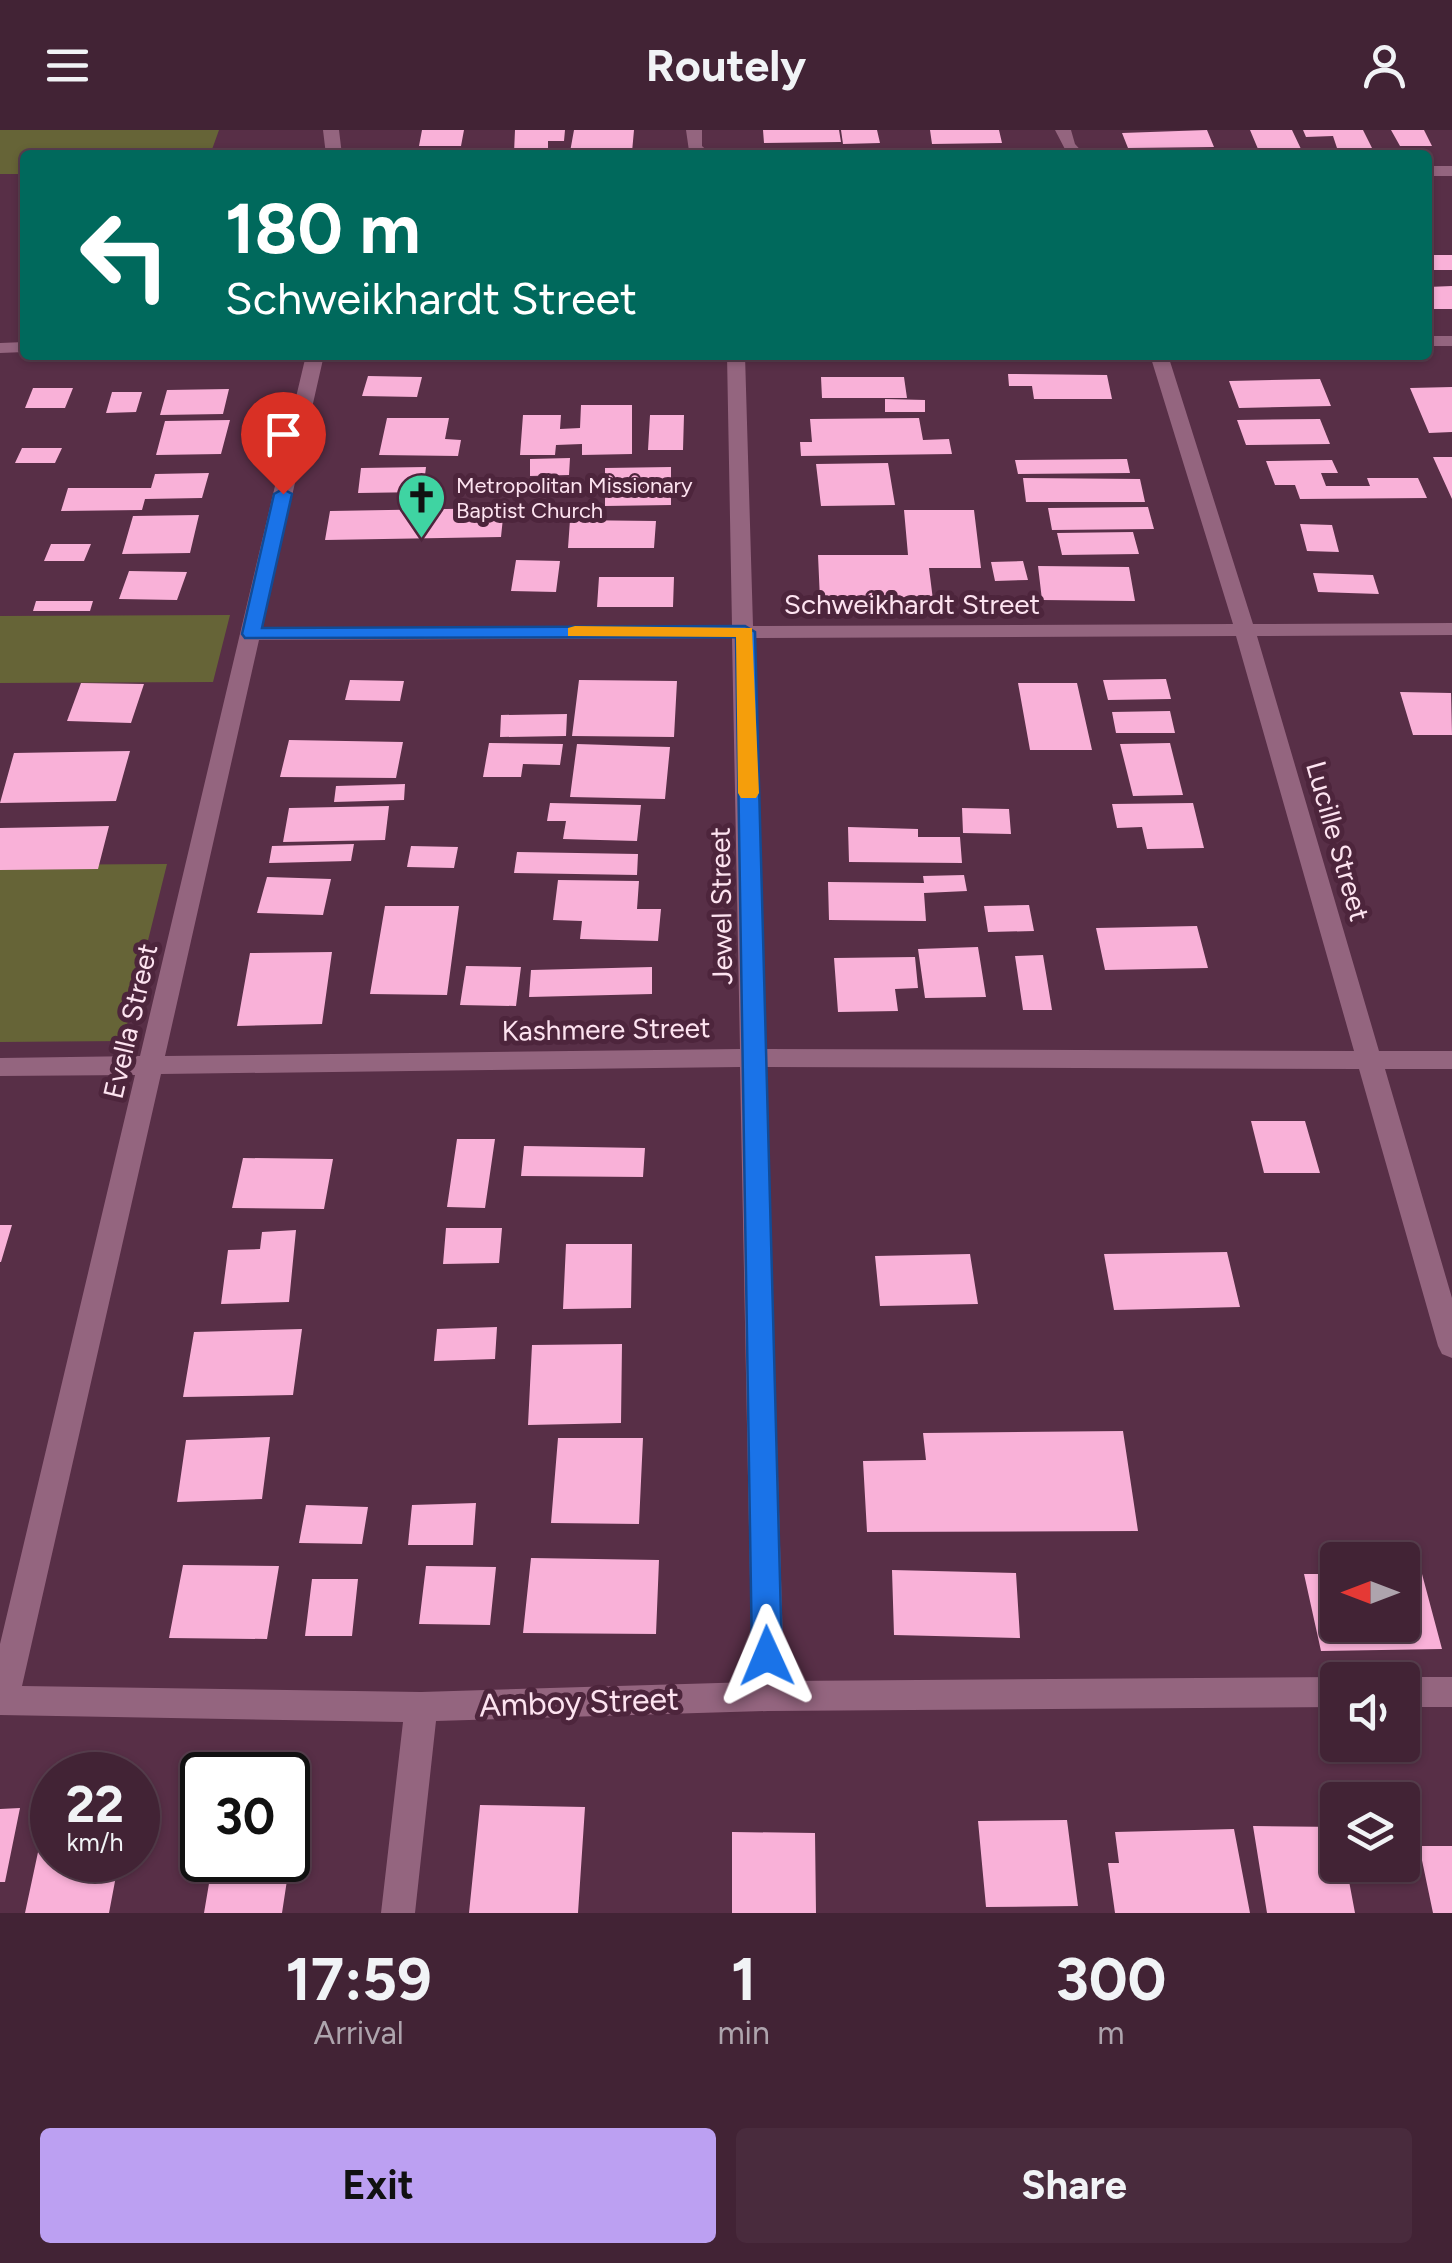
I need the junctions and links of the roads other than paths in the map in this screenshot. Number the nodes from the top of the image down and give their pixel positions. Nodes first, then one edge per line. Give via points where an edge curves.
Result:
1 (313, 360) edge
2 (736, 360) edge
3 (1161, 360) edge
4 (1244, 630) junction
5 (1452, 630) edge
6 (745, 632) junction
7 (252, 634) junction
8 (754, 1058) junction
9 (1372, 1060) junction
10 (1452, 1060) edge
11 (150, 1066) junction
12 (0, 1067) edge
13 (1452, 1346) edge
14 (1320, 1692) edge
15 (1420, 1692) edge
16 (1452, 1692) edge
17 (768, 1696) junction
18 (2, 1700) edge
19 (420, 1706) junction
20 (398, 1913) edge

1 - 7 street, Evella Street
2 - 6 street, Jewel Street
3 - 4 street, Lucille Street
4 - 5 street, Schweikhardt Street
4 - 6 street, Schweikhardt Street
4 - 9 street, Lucille Street
6 - 7 street, Schweikhardt Street
6 - 8 street, Jewel Street
7 - 11 street, Evella Street
8 - 9 street, Kashmere Street
8 - 11 street, Kashmere Street
8 - 17 street, Jewel Street
9 - 10 street, Kashmere Street
9 - 13 street, Lucille Street
11 - 12 street, Kashmere Street
11 - 18 street, Evella Street
14 - 17 street, Amboy Street
15 - 16 street
17 - 19 street, Amboy Street
18 - 19 street, Amboy Street
19 - 20 street

